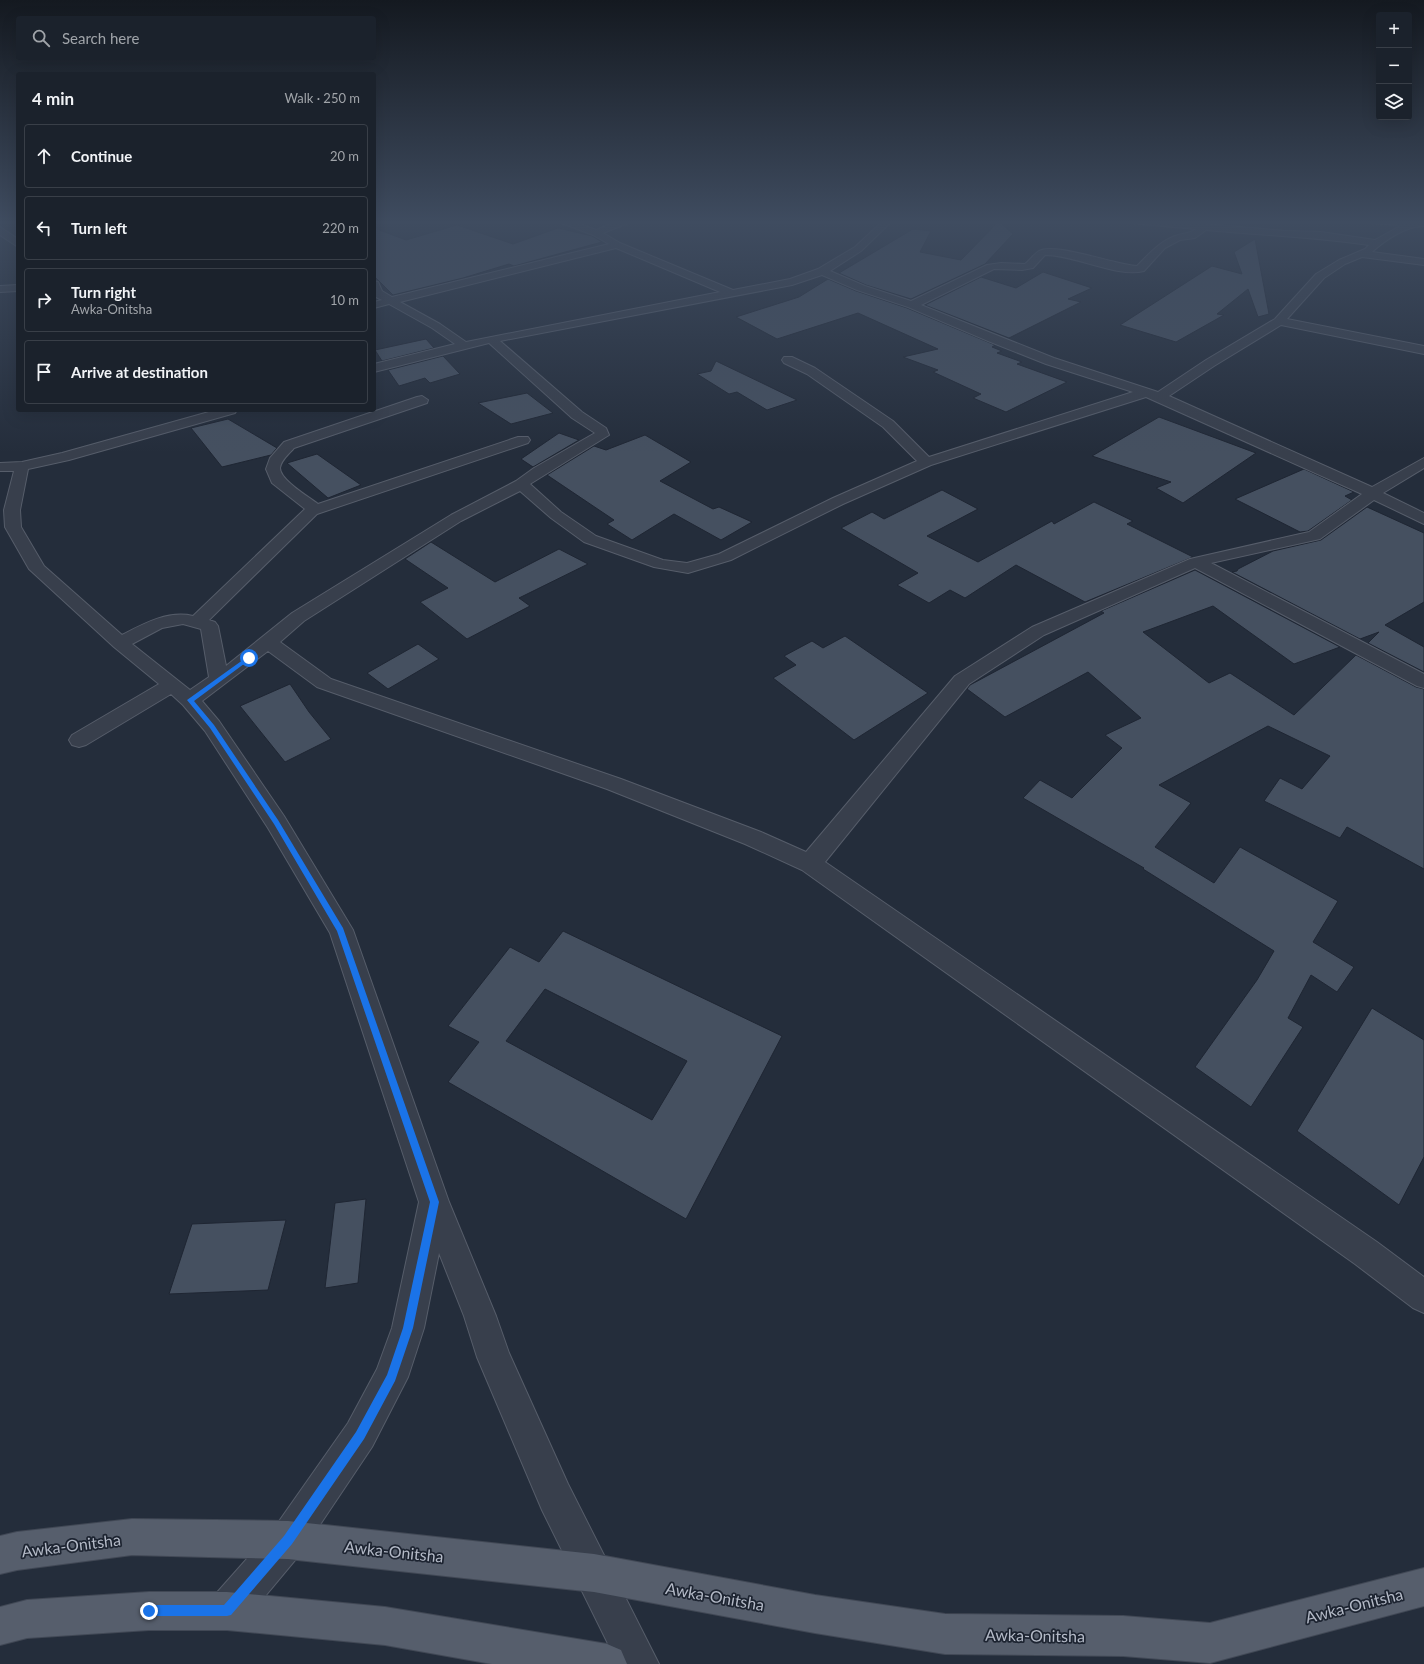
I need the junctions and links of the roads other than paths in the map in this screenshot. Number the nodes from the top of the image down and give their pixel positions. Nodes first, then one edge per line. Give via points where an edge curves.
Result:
1 (385, 298) edge
2 (405, 298) edge
3 (707, 298) edge
4 (890, 298) edge
5 (927, 298) edge
6 (1300, 298) edge
7 (391, 301) junction
8 (376, 305) edge
9 (912, 305) junction
10 (1279, 320) junction
11 (491, 339) junction
12 (463, 345) junction
13 (1424, 350) edge
14 (788, 360) dead end
15 (376, 367) edge
16 (1144, 393) junction
17 (1160, 397) junction
18 (422, 400) dead end
19 (223, 412) edge
20 (523, 440) dead end
21 (926, 462) junction
22 (1424, 462) edge
23 (22, 466) junction
24 (0, 467) edge
25 (521, 484) junction
26 (1373, 493) junction
27 (312, 511) junction
28 (1424, 519) edge
29 (1196, 562) junction
30 (196, 623) junction
31 (268, 642) junction
32 (120, 643) junction
33 (220, 679) junction
34 (1424, 682) edge
35 (172, 685) junction
36 (190, 700) junction
37 (79, 740) dead end
38 (810, 864) junction
39 (434, 1202) junction
40 (1424, 1297) edge
41 (288, 1540) junction
42 (0, 1555) edge
43 (594, 1574) junction
44 (1424, 1588) edge
45 (227, 1611) junction
46 (0, 1626) edge
47 (607, 1664) edge
48 (639, 1664) edge

1 - 7 street
2 - 7 street
3 - 11 street
4 - 9 street
5 - 9 street
6 - 10 street
7 - 8 street
7 - 12 street via 436,326
9 - 16 street via 999,342
10 - 13 street
10 - 17 street
11 - 12 street
11 - 25 street via 577,415 601,431 602,435
12 - 15 street
14 - 21 street via 811,372 888,424
16 - 17 street
16 - 21 street
17 - 26 street
18 - 27 street via 289,445 277,458 273,469 278,480 313,508
19 - 23 street via 64,457
20 - 27 street
21 - 25 street via 838,501 725,557 688,568 660,564 590,539 556,515
22 - 26 street
23 - 24 street
23 - 32 street via 12,510 12,527 37,569
25 - 31 street via 456,518 363,576 298,617
26 - 28 street
26 - 29 street via 1314,536
27 - 30 street
29 - 34 street
29 - 38 street via 1038,631 962,680
30 - 32 street via 183,619 157,624
30 - 33 street via 209,626
31 - 33 street
31 - 38 street via 324,683 614,784 753,838
32 - 35 street
33 - 36 street
35 - 36 street
35 - 37 street
36 - 39 street via 212,726 276,822 341,930
38 - 40 street via 1359,1248
39 - 41 street via 408,1328 391,1377 360,1435
39 - 43 street via 497,1364 555,1497
41 - 42 main road, Awka-Onitsha via 132,1537
41 - 43 main road, Awka-Onitsha
41 - 45 street
43 - 44 main road, Awka-Onitsha via 815,1614 945,1634 1124,1636 1210,1643
43 - 48 street
45 - 46 main road via 149,1611 27,1619
45 - 47 main road via 385,1626

